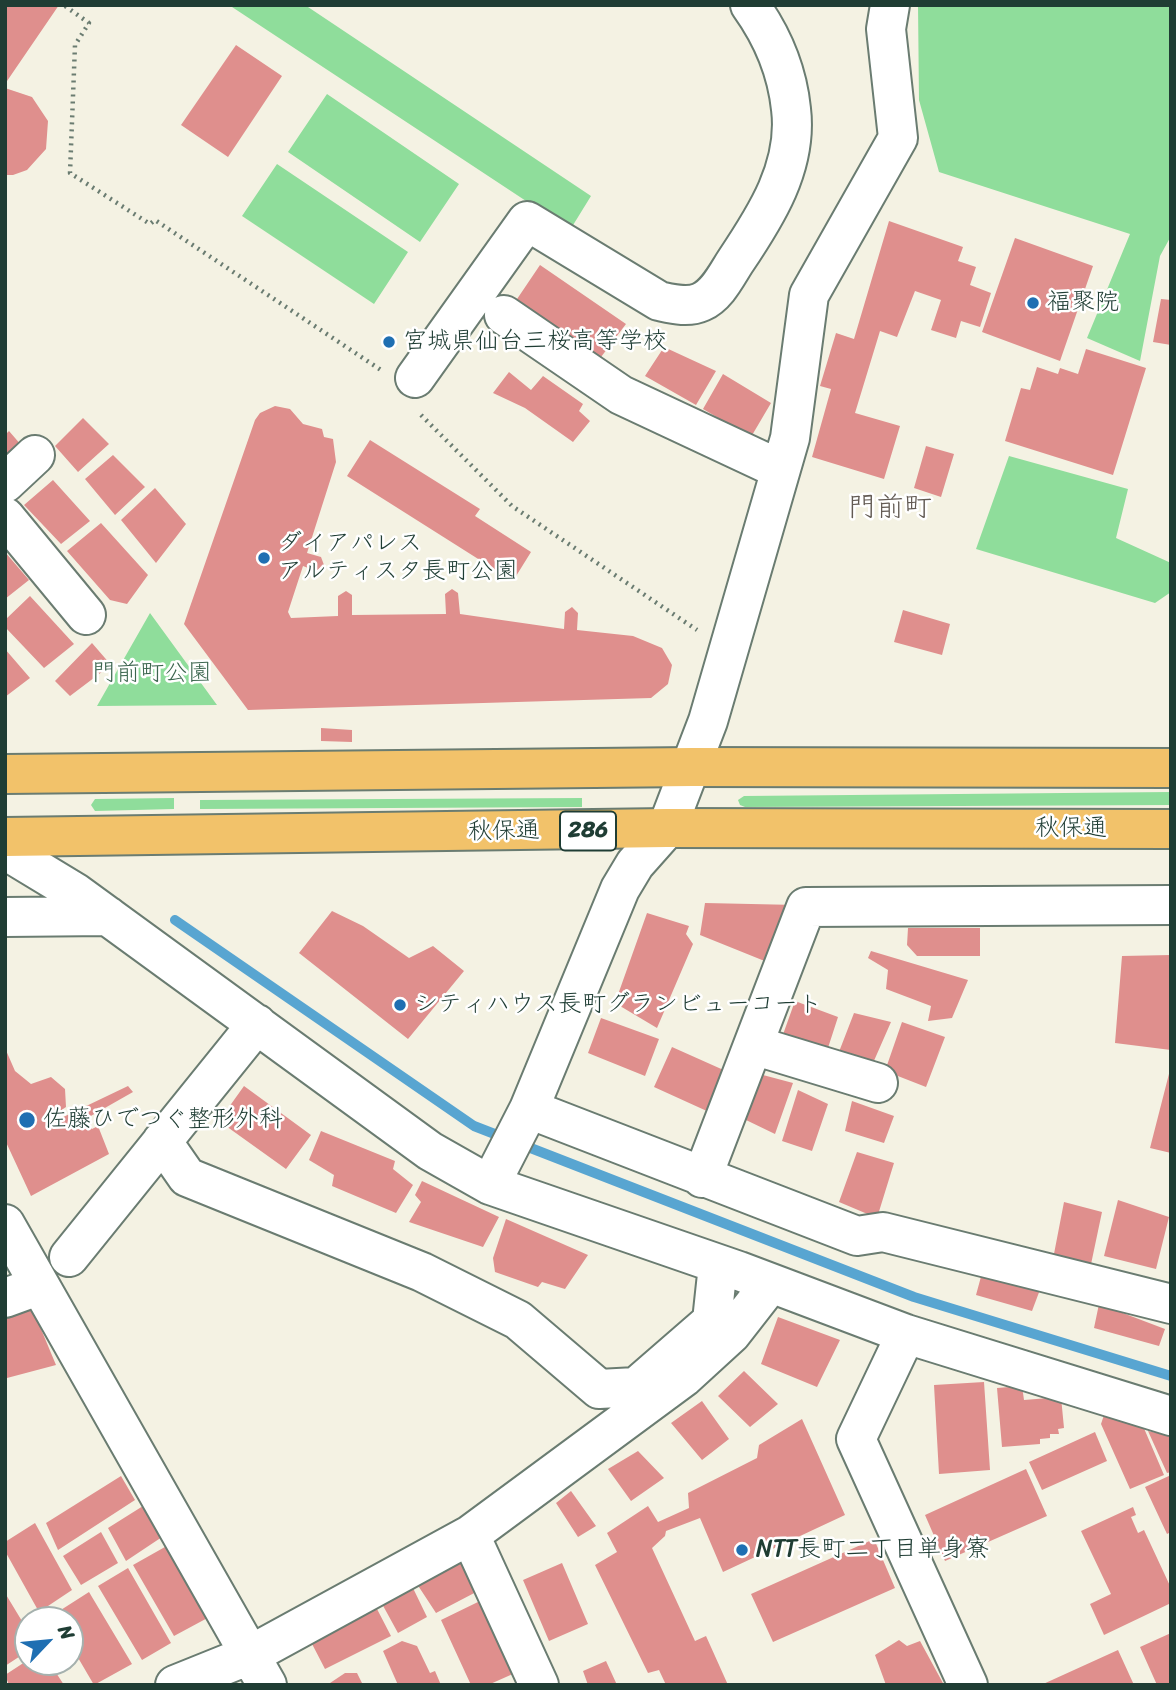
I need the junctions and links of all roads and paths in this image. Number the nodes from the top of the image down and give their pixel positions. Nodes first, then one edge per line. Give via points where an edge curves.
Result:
1 (750, 5) edge
2 (890, 5) edge
3 (65, 6) edge
4 (504, 315) dead end
5 (406, 387) junction
6 (35, 455) dead end
7 (779, 469) junction
8 (5, 482) edge
9 (5, 517) edge
10 (86, 615) dead end
11 (699, 632) dead end
12 (692, 767) junction
13 (1171, 768) edge
14 (5, 774) edge
15 (667, 828) junction
16 (1171, 829) edge
17 (5, 837) edge
18 (5, 850) edge
19 (1171, 905) edge
20 (108, 916) junction
21 (5, 917) edge
22 (257, 1024) junction
23 (753, 1045) junction
24 (878, 1083) dead end
25 (526, 1115) junction
26 (162, 1141) junction
27 (496, 1175) junction
28 (702, 1178) junction
29 (5, 1224) edge
30 (69, 1257) dead end
31 (718, 1265) junction
32 (770, 1284) junction
33 (22, 1292) edge
34 (1171, 1304) edge
35 (906, 1334) junction
36 (1171, 1416) edge
37 (470, 1535) junction
38 (260, 1669) edge
39 (175, 1685) edge
40 (539, 1685) edge
41 (968, 1685) edge

1 - 5 street via 785,68 792,145 781,183 758,228 712,296 683,306 659,301 527,221
2 - 7 street via 887,29 898,138 809,295 790,438
3 - 5 path via 89,23 75,45 69,173 150,224 155,220
4 - 7 street via 621,395
5 - 11 path via 512,506
6 - 8 street
7 - 12 street
9 - 10 street
12 - 13 highway
12 - 14 highway
12 - 15 street
15 - 16 highway, 秋保通 / 286
15 - 17 highway, 秋保通 / 286
15 - 25 street via 620,889
18 - 20 street
19 - 23 street via 806,907
20 - 21 street
20 - 22 street
22 - 26 street
22 - 27 street via 430,1151
23 - 24 street
23 - 28 street
25 - 27 street
25 - 28 street
26 - 30 street
26 - 31 street via 187,1177 422,1272 518,1320 599,1389 636,1387 712,1321
27 - 31 street
28 - 34 street via 857,1236 883,1232
29 - 33 street
31 - 32 street
32 - 35 street
32 - 37 street via 731,1334 684,1377
33 - 38 street
35 - 36 street
35 - 41 street via 856,1439
37 - 38 street
37 - 40 street
38 - 39 street

